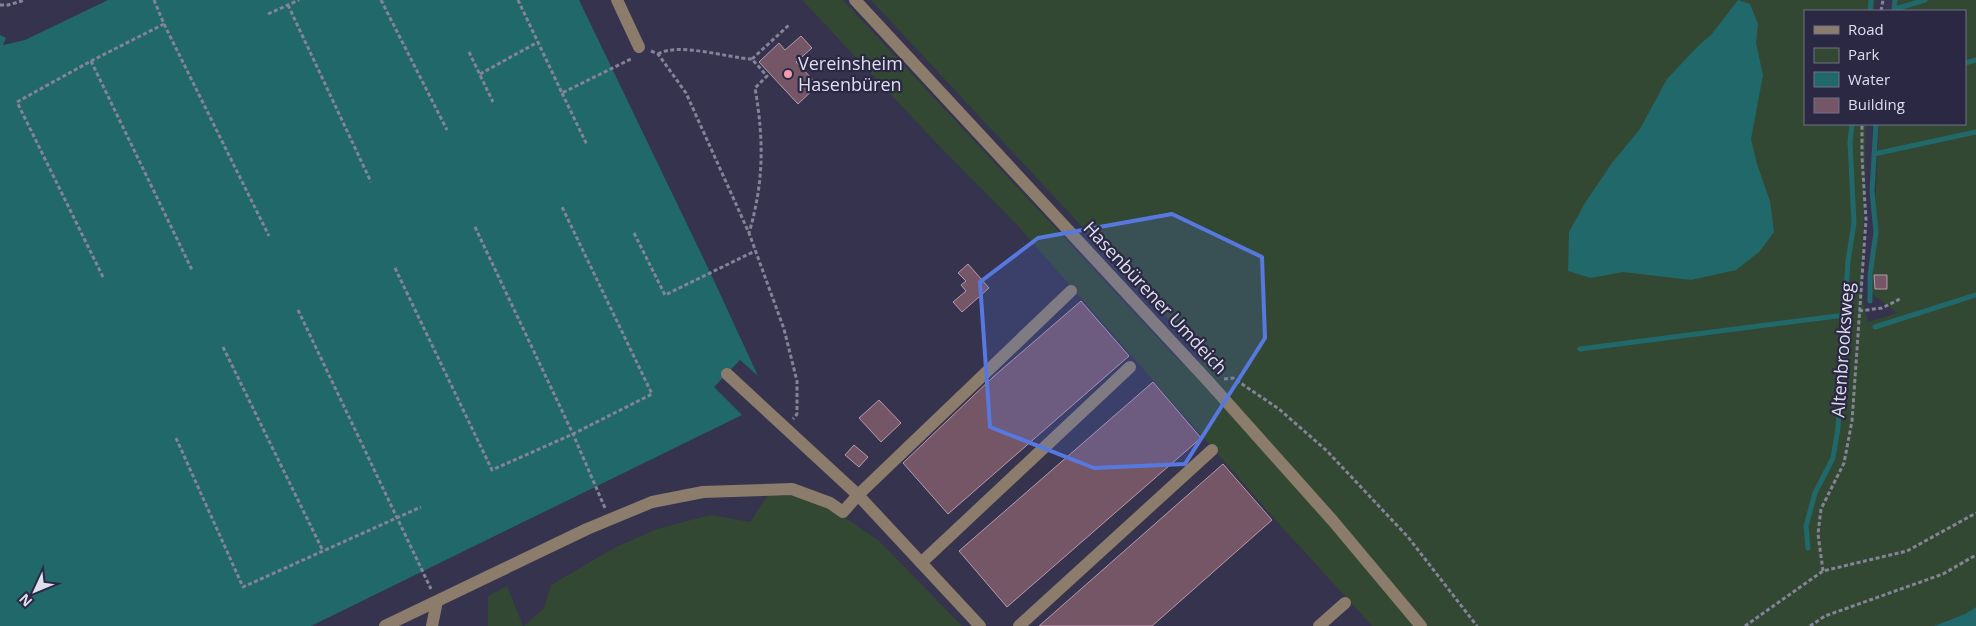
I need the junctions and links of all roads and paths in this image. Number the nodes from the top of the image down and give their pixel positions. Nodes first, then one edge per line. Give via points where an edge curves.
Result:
1 (25, 0) edge
2 (154, 0) edge
3 (299, 0) edge
4 (382, 0) edge
5 (518, 0) edge
6 (617, 0) edge
7 (855, 0) edge
8 (0, 4) edge
9 (288, 5) junction
10 (268, 14) dead end
11 (164, 24) junction
12 (789, 25) dead end
13 (538, 42) junction
14 (644, 49) junction
15 (469, 52) dead end
16 (658, 54) junction
17 (752, 59) junction
18 (91, 61) junction
19 (480, 74) junction
20 (562, 93) junction
21 (493, 102) dead end
22 (1862, 125) edge
23 (447, 130) dead end
24 (587, 145) dead end
25 (370, 182) dead end
26 (562, 207) dead end
27 (475, 227) dead end
28 (634, 233) dead end
29 (749, 233) junction
30 (269, 236) dead end
31 (755, 251) junction
32 (396, 268) dead end
33 (192, 270) dead end
34 (103, 277) dead end
35 (1071, 291) dead end
36 (1902, 298) dead end
37 (298, 310) dead end
38 (1859, 311) junction
39 (223, 347) dead end
40 (1130, 367) dead end
41 (726, 374) dead end
42 (1208, 381) junction
43 (784, 428) junction
44 (573, 434) junction
45 (176, 438) dead end
46 (1212, 450) dead end
47 (858, 495) junction
48 (422, 507) dead end
49 (1976, 513) edge
50 (398, 517) junction
51 (611, 519) junction
52 (323, 551) junction
53 (1976, 555) edge
54 (920, 563) junction
55 (1823, 571) junction
56 (437, 601) junction
57 (1345, 603) dead end
58 (385, 626) edge
59 (432, 626) edge
60 (980, 626) edge
61 (1019, 626) edge
62 (1319, 626) edge
63 (1421, 626) edge
64 (1477, 626) edge
65 (1745, 626) edge
66 (1810, 626) edge

1 - 8 path
2 - 11 path
3 - 9 path
4 - 23 path
5 - 13 path
6 - 14 street
7 - 42 street, Hasenbürener Umdeich
9 - 10 path
9 - 25 path
11 - 18 path
11 - 30 path
12 - 17 path
13 - 19 path
13 - 20 path
14 - 16 path
14 - 20 path
15 - 19 path
16 - 17 path via 666,50 691,51
16 - 29 path via 686,92
17 - 29 path via 768,76 755,88 762,123 762,156 757,205
18 - 33 path
18 - 34 path via 16,102
19 - 21 path
20 - 24 path
22 - 38 path, Altenbrooksweg via 1866,220
26 - 44 path via 652,394
27 - 44 path
28 - 31 path via 665,295
29 - 31 path
31 - 43 path via 784,329 797,381 797,414
32 - 44 path via 492,470
35 - 47 street
36 - 38 path via 1882,308
37 - 50 path
38 - 55 path, Altenbrooksweg via 1852,421 1844,463 1821,510 1818,534
39 - 52 path
40 - 54 street
41 - 43 street
42 - 63 street, Hasenbürener Umdeich
42 - 64 path via 1234,378 1279,409 1327,451 1408,537
43 - 47 street
44 - 51 path
45 - 52 path via 243,587
46 - 61 street
47 - 51 street via 843,512 830,503 792,489 703,492 652,502
47 - 54 street
48 - 50 path
49 - 55 path via 1907,551
50 - 52 path
50 - 56 path
51 - 56 street
53 - 66 path via 1943,574 1825,616
54 - 60 street
55 - 65 path
56 - 58 street
56 - 59 street
57 - 62 street

